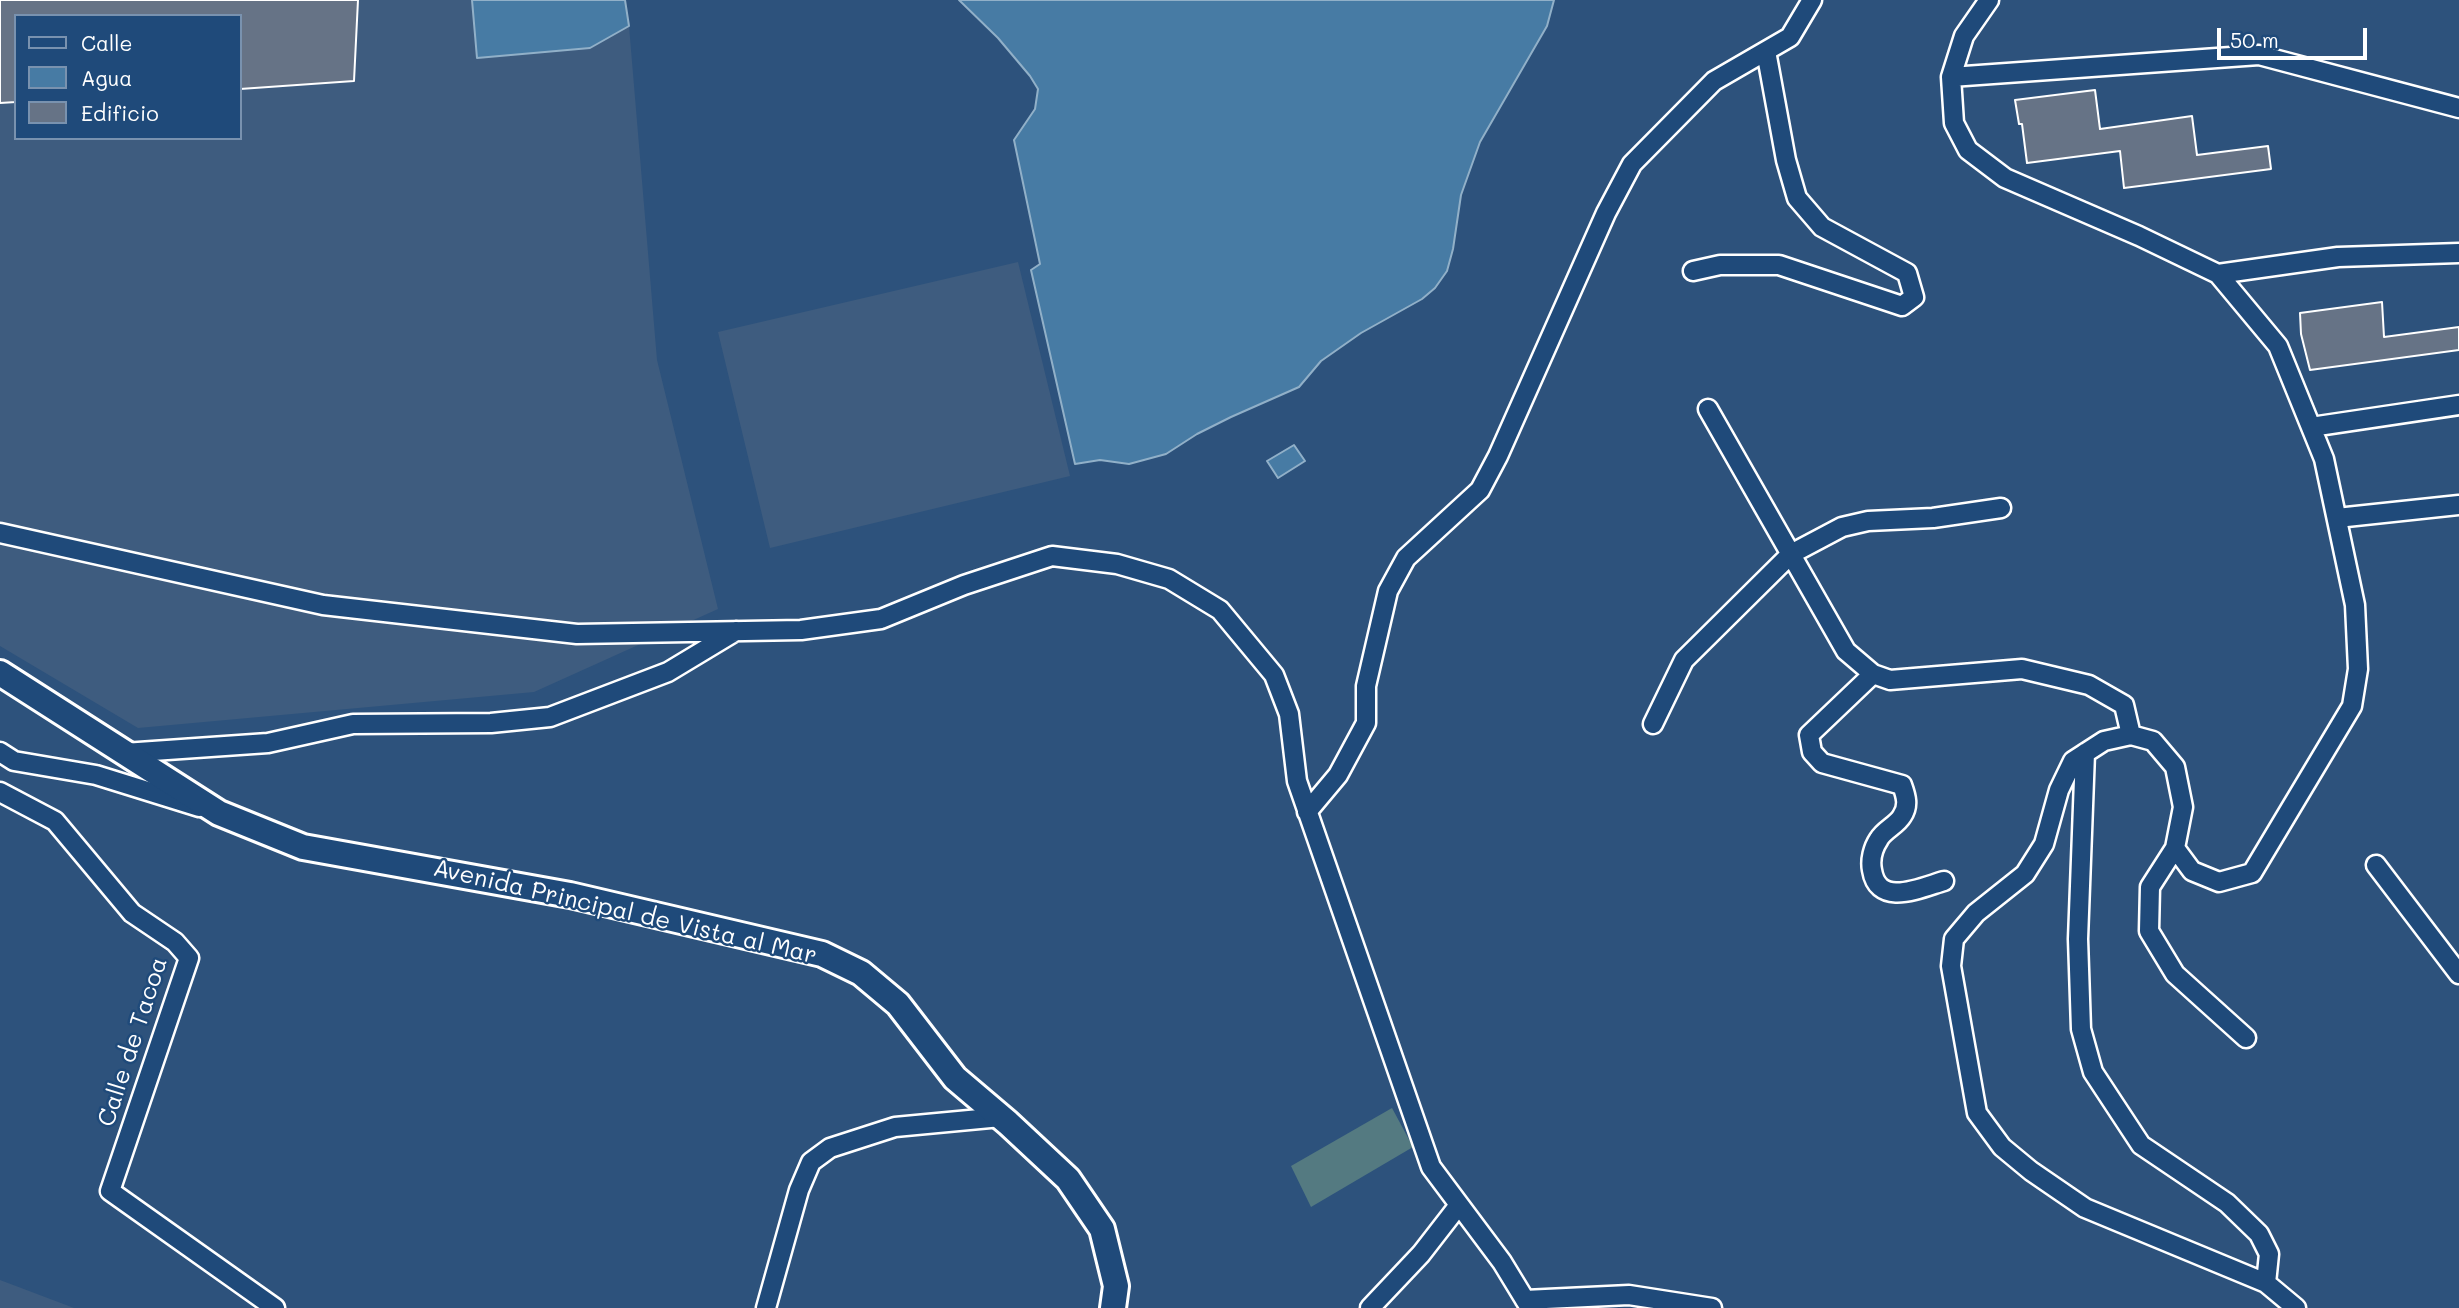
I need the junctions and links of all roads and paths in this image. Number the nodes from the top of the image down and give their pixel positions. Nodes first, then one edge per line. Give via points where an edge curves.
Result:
1 (1812, 0) edge
2 (1989, 0) edge
3 (1766, 51) junction
4 (1951, 77) junction
5 (2459, 108) edge
6 (2459, 253) edge
7 (1693, 271) dead end
8 (2218, 274) junction
9 (2459, 405) edge
10 (1708, 409) dead end
11 (2311, 427) junction
12 (2459, 505) edge
13 (2001, 509) dead end
14 (2337, 518) junction
15 (0, 533) edge
16 (1791, 554) junction
17 (736, 631) junction
18 (0, 673) edge
19 (1873, 674) junction
20 (1653, 724) dead end
21 (2132, 735) junction
22 (0, 752) edge
23 (124, 752) junction
24 (2085, 753) junction
25 (0, 792) edge
26 (1307, 812) junction
27 (219, 813) junction
28 (2175, 848) junction
29 (2376, 865) dead end
30 (1944, 881) dead end
31 (2459, 974) edge
32 (2246, 1038) dead end
33 (1001, 1116) junction
34 (1459, 1205) junction
35 (2266, 1283) junction
36 (1527, 1304) edge
37 (275, 1308) edge
38 (766, 1308) edge
39 (1113, 1308) edge
40 (1370, 1308) edge
41 (1712, 1308) edge
42 (2296, 1308) edge

1 - 3 street via 1790,37
2 - 4 street via 1964,36
3 - 7 street via 1797,198 1822,227 1907,273 1914,298 1902,306 1779,265 1720,265
3 - 26 street via 1714,81 1632,164 1499,457 1480,490 1406,558 1388,591 1366,686 1366,723 1338,775
4 - 5 street via 2259,55
4 - 8 street via 1954,123 1968,150 2006,178
6 - 8 street via 2338,257
8 - 11 street via 2278,346
9 - 11 street
10 - 16 street
11 - 14 street
12 - 14 street
13 - 16 street via 1868,521 1842,527
14 - 28 street via 2355,605 2358,669 2352,706 2252,873 2220,882 2192,871
15 - 17 street via 323,605 577,634
16 - 19 street via 1846,651
16 - 20 street via 1684,660
17 - 23 street via 668,672 550,716 491,723 353,724 268,743
17 - 26 street via 881,619 1052,556 1116,564 1169,579 1220,610 1273,675 1289,713 1297,781
18 - 23 street, Avenida Principal de Vista al Mar
19 - 21 street via 1890,680 2022,669 2062,678 2088,685 2124,705
19 - 30 street via 1809,735 1812,751 1822,763 1902,785 1908,799 1902,817 1879,838 1870,860 1880,889 1902,893
21 - 24 street via 2104,741
21 - 28 street via 2153,741 2175,767 2183,807
22 - 27 street via 14,761 96,775
23 - 27 street, Avenida Principal de Vista al Mar
24 - 35 street via 2078,939 2081,1029 2093,1072 2141,1145 2227,1203 2259,1234 2269,1254
24 - 35 street via 2073,761 2059,790 2044,844 2025,874 1976,913 1954,939 1951,966 1977,1113 2002,1147 2085,1208
25 - 37 street, Calle de Tacoa via 55,821 132,913 175,942 189,958 110,1191
26 - 34 street via 1431,1167
27 - 33 street, Avenida Principal de Vista al Mar via 303,847 570,895 822,954 861,973 898,1004 955,1077
28 - 32 street via 2150,887 2149,931 2175,974
29 - 31 street
33 - 38 street via 895,1127 830,1148 811,1162
33 - 39 street, Avenida Principal de Vista al Mar via 1068,1179 1102,1229 1116,1286
34 - 36 street
34 - 40 street
35 - 42 street
36 - 41 street via 1629,1295

